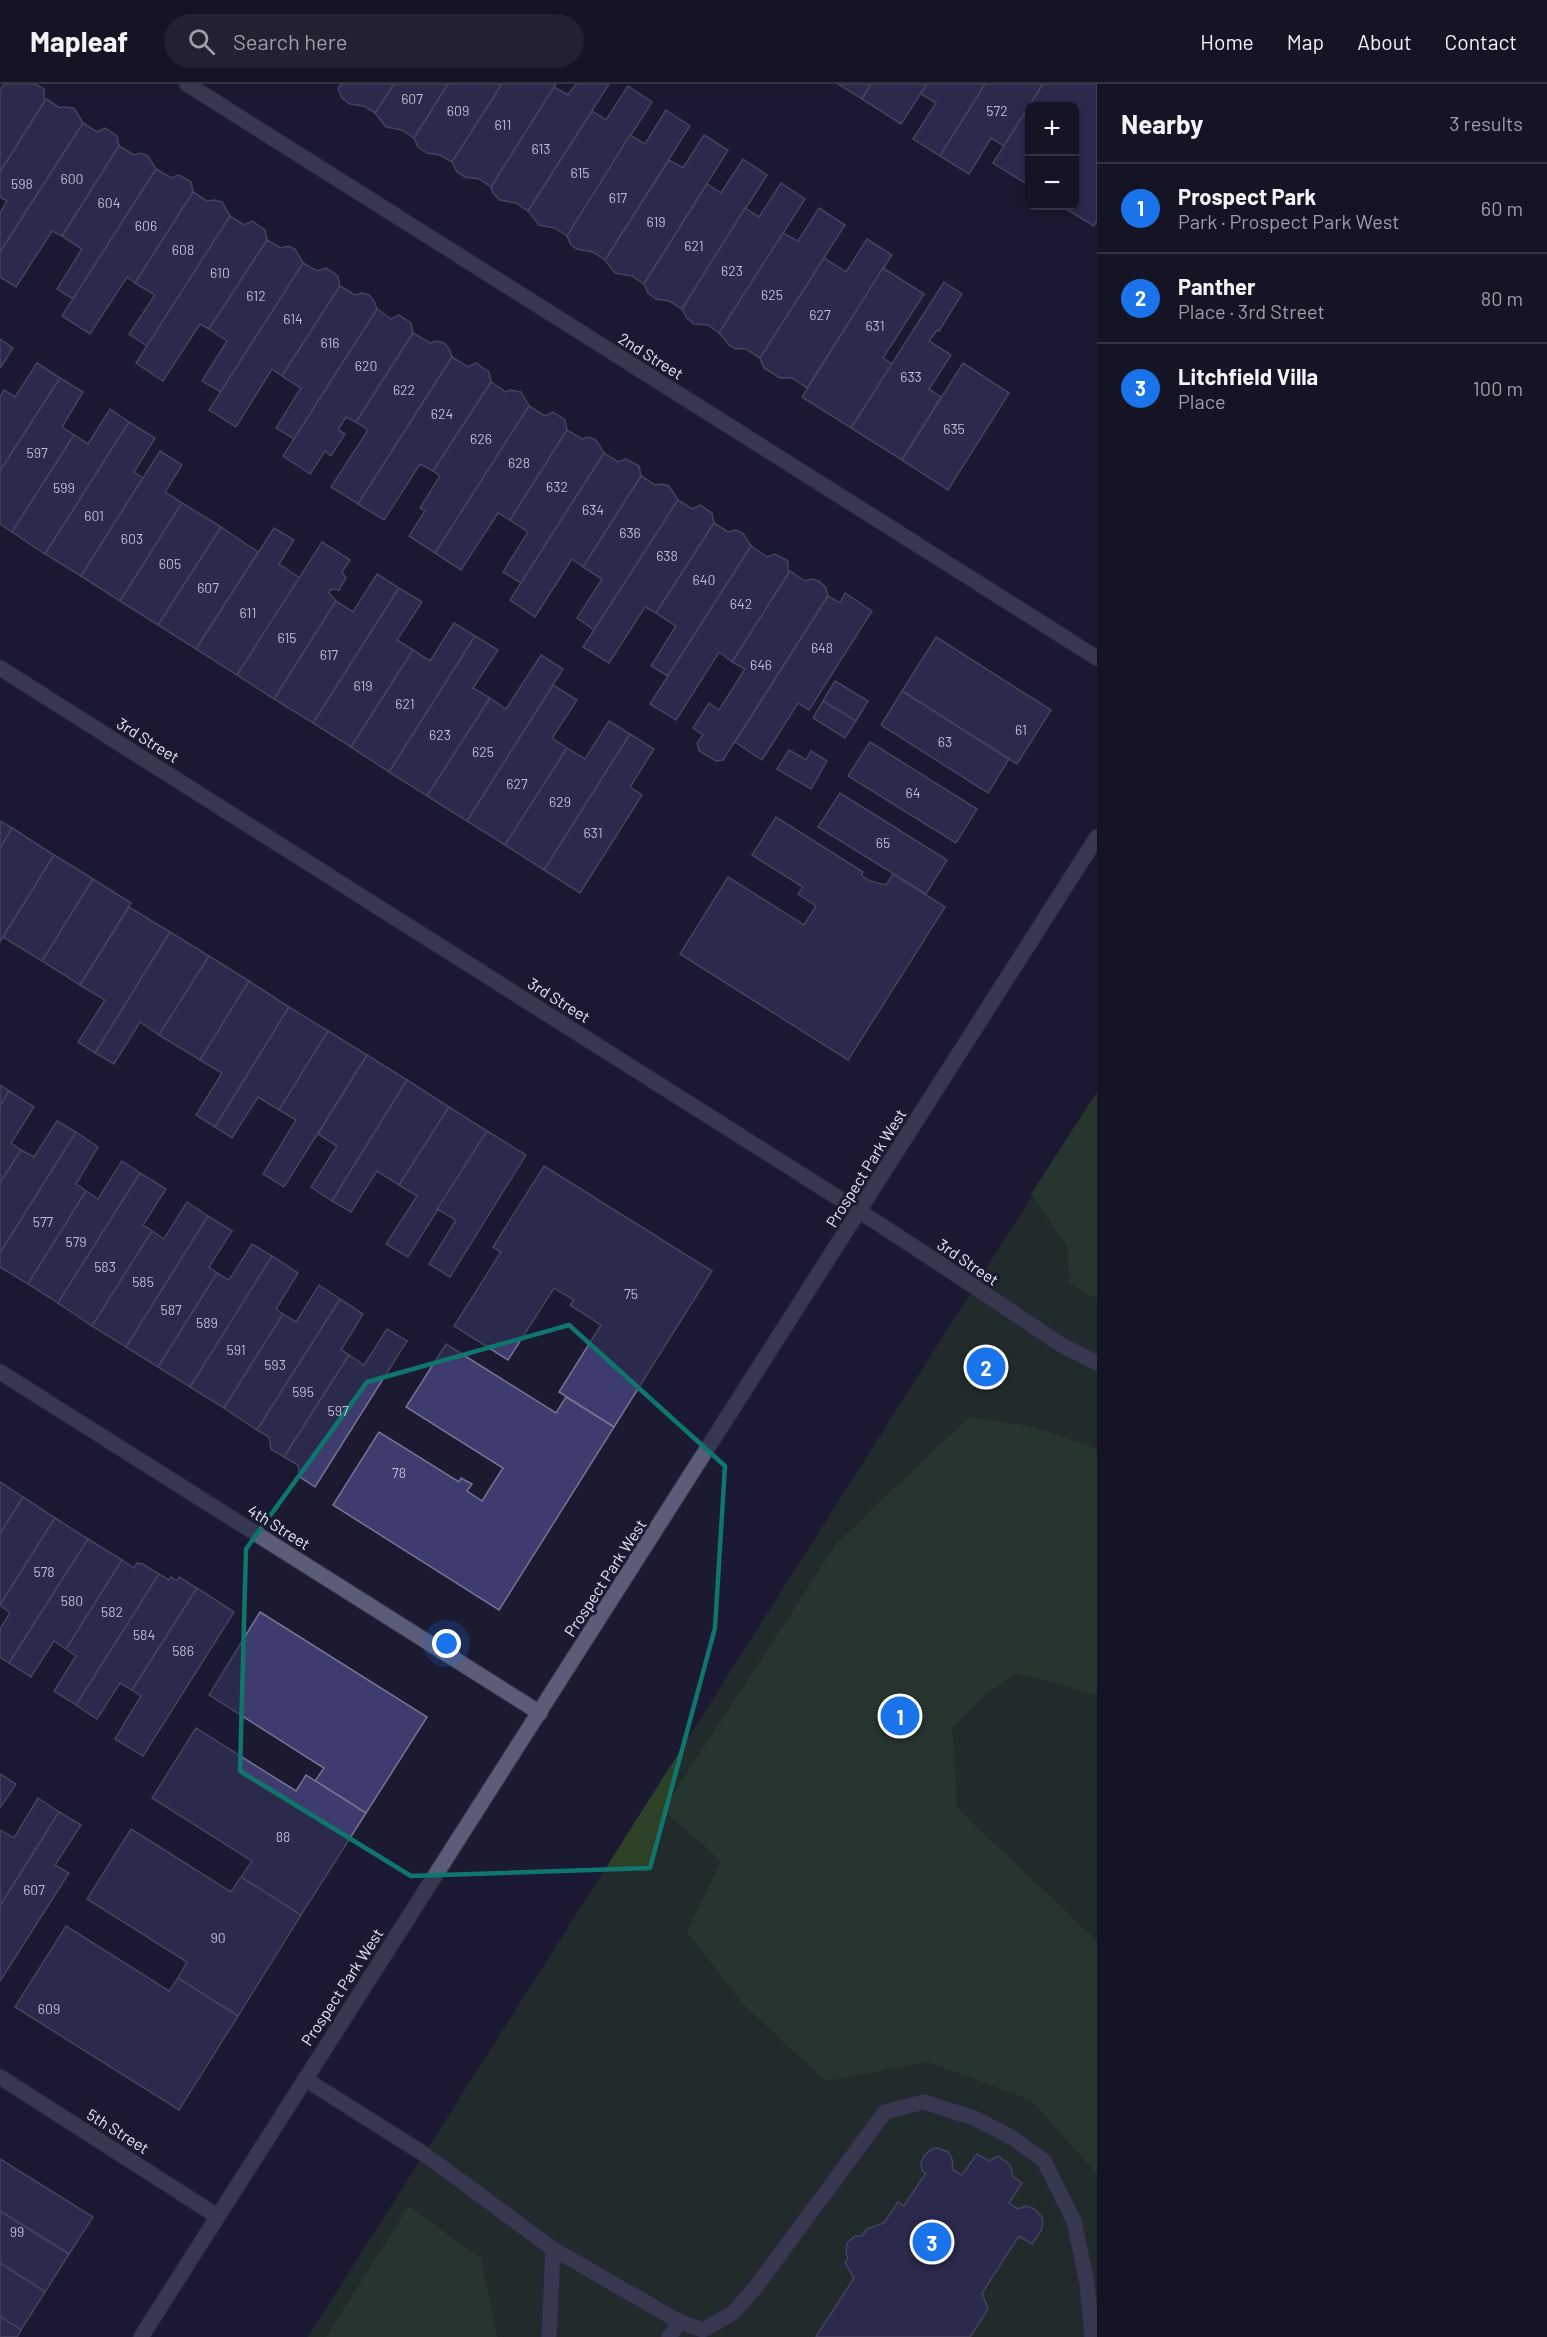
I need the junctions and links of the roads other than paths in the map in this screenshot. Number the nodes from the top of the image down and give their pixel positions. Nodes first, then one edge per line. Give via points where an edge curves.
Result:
1 (187, 84) edge
2 (1097, 658) edge
3 (0, 668) edge
4 (1097, 837) edge
5 (859, 1211) junction
6 (1097, 1364) edge
7 (0, 1372) edge
8 (540, 1713) junction
9 (0, 2077) edge
10 (305, 2079) junction
11 (217, 2216) junction
12 (552, 2248) junction
13 (680, 2322) junction
14 (141, 2337) edge
15 (549, 2337) edge
16 (669, 2337) edge
17 (1092, 2337) edge

1 - 2 street, 2nd Street
3 - 5 street, 3rd Street
4 - 5 street, Prospect Park West
5 - 6 street, 3rd Street
5 - 8 street, Prospect Park West
7 - 8 street, 4th Street
8 - 10 street, Prospect Park West
9 - 11 street, 5th Street
10 - 11 street, Prospect Park West
10 - 12 street via 427,2156
11 - 14 street, Prospect Park West
12 - 13 street
12 - 15 street
13 - 16 street
13 - 17 street via 703,2330 733,2313 885,2112 924,2102 974,2118 1013,2138 1044,2161 1074,2221 1088,2283

